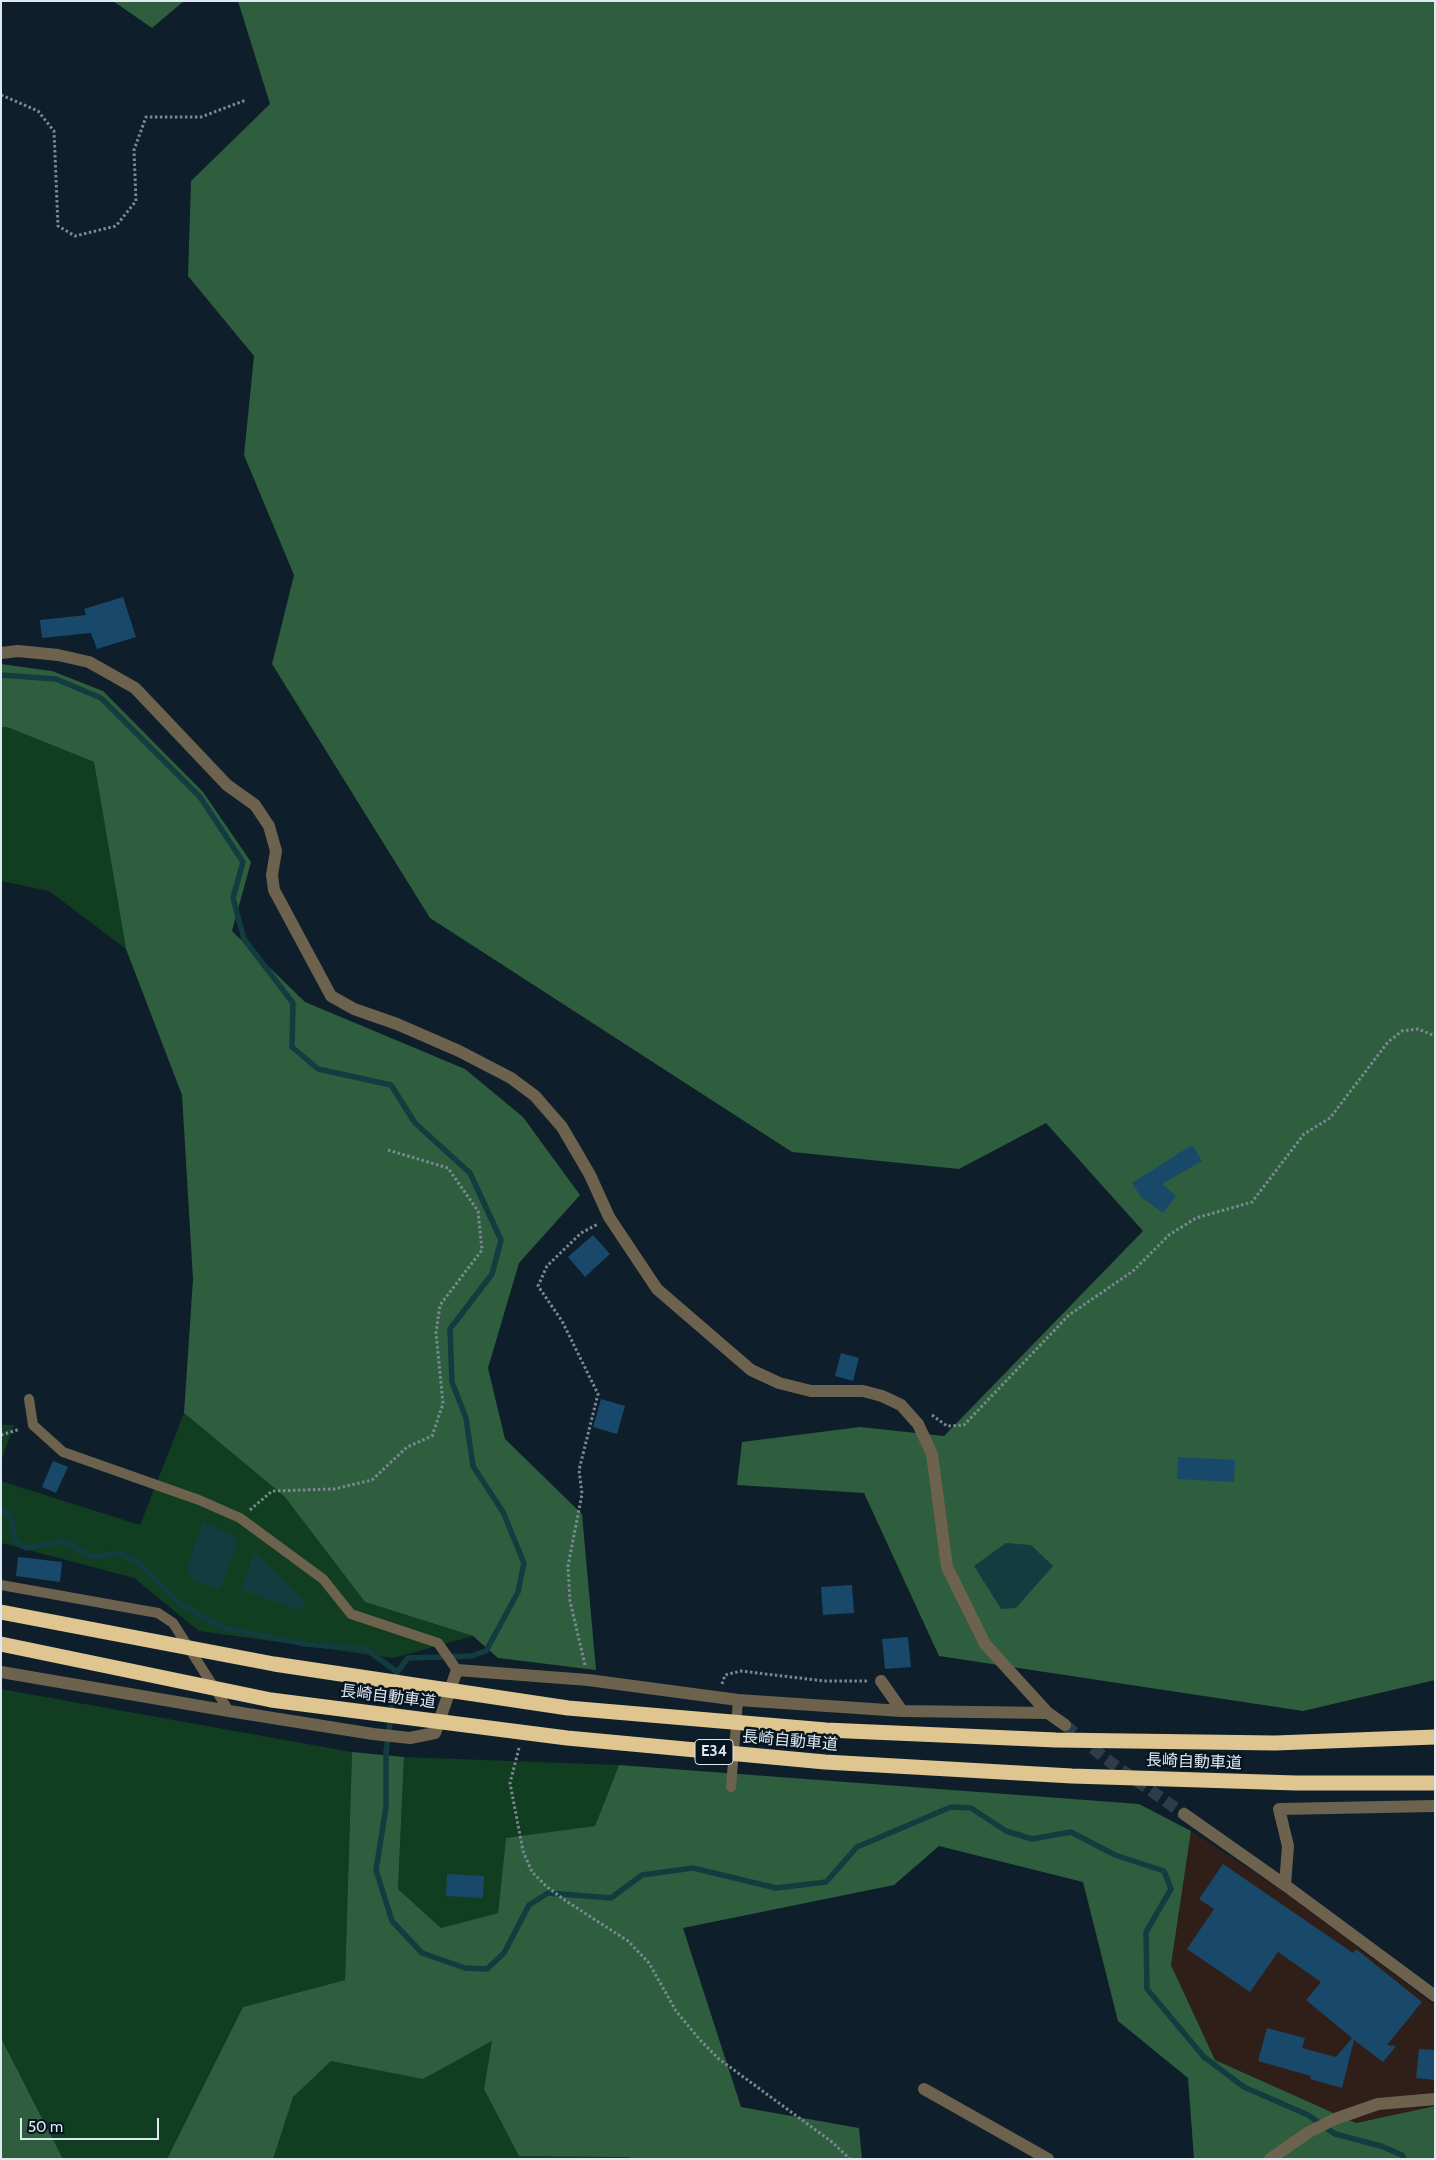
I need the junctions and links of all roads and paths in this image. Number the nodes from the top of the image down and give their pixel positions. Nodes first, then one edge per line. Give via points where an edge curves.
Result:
1 (1, 95) edge
2 (246, 100) dead end
3 (1, 653) edge
4 (1435, 1036) edge
5 (388, 1150) dead end
6 (609, 1217) junction
7 (29, 1399) dead end
8 (931, 1414) dead end
9 (33, 1425) junction
10 (1, 1435) edge
11 (240, 1518) junction
12 (1, 1585) edge
13 (1, 1612) edge
14 (1, 1644) edge
15 (457, 1670) junction
16 (1, 1672) edge
17 (588, 1680) junction
18 (881, 1681) joint
19 (738, 1700) junction
20 (229, 1711) junction
21 (902, 1711) junction
22 (1048, 1713) junction
23 (1065, 1725) tunnel mouth
24 (1435, 1737) edge
25 (519, 1745) dead end
26 (1435, 1783) edge
27 (731, 1787) dead end
28 (1435, 1806) edge
29 (1184, 1814) tunnel mouth
30 (1285, 1885) junction
31 (1435, 1996) edge
32 (924, 2089) dead end
33 (1435, 2099) edge
34 (850, 2159) edge
35 (1048, 2159) edge
36 (1270, 2159) edge

1 - 2 path via 38,111 54,130 58,226 75,236 116,226 136,201 134,150 146,117 201,117
3 - 6 street via 58,654 89,662 135,688 227,785 255,805 269,826 276,851 272,875 274,890 331,996 354,1009 459,1051 511,1078 535,1096 562,1128 590,1175
4 - 8 path via 1418,1029 1402,1031 1388,1042 1330,1118 1304,1134 1252,1202 1196,1218 1169,1235 1133,1271 1069,1315 964,1426 947,1426
5 - 11 path via 448,1168 478,1211 482,1250 440,1305 436,1333 443,1404 432,1436 407,1447 372,1480 334,1489 272,1491
6 - 17 path via 581,1233 547,1266 538,1286 562,1321 598,1394 579,1470 582,1494 568,1566 570,1602
6 - 22 street via 657,1289 751,1370 779,1383 811,1391 863,1391 882,1396 901,1405 918,1424 932,1454 947,1567 985,1644
7 - 9 lane
9 - 10 path
9 - 11 lane via 63,1452 199,1500
11 - 15 lane via 324,1578 350,1614 438,1644
12 - 20 lane via 158,1613 173,1623
13 - 24 highway, 長崎自動車道 / E34, bridge via 274,1664 558,1707 826,1730 1056,1740 1275,1743
14 - 26 highway, 長崎自動車道 / E34, bridge via 272,1700 567,1738 825,1762 1072,1776 1296,1783
15 - 17 street
15 - 20 street via 435,1733 410,1738
16 - 20 street
17 - 19 street
18 - 19 path via 824,1681 741,1672 726,1674 722,1686
18 - 21 street
19 - 21 street
19 - 27 lane
21 - 22 street
22 - 23 street
25 - 34 path via 510,1783 523,1852 532,1872 566,1901 628,1941 649,1964 676,2011 719,2059 832,2142
28 - 30 street via 1279,1809 1288,1846
29 - 30 street
30 - 31 street
32 - 35 street
33 - 36 street via 1378,2104 1335,2119 1309,2132

